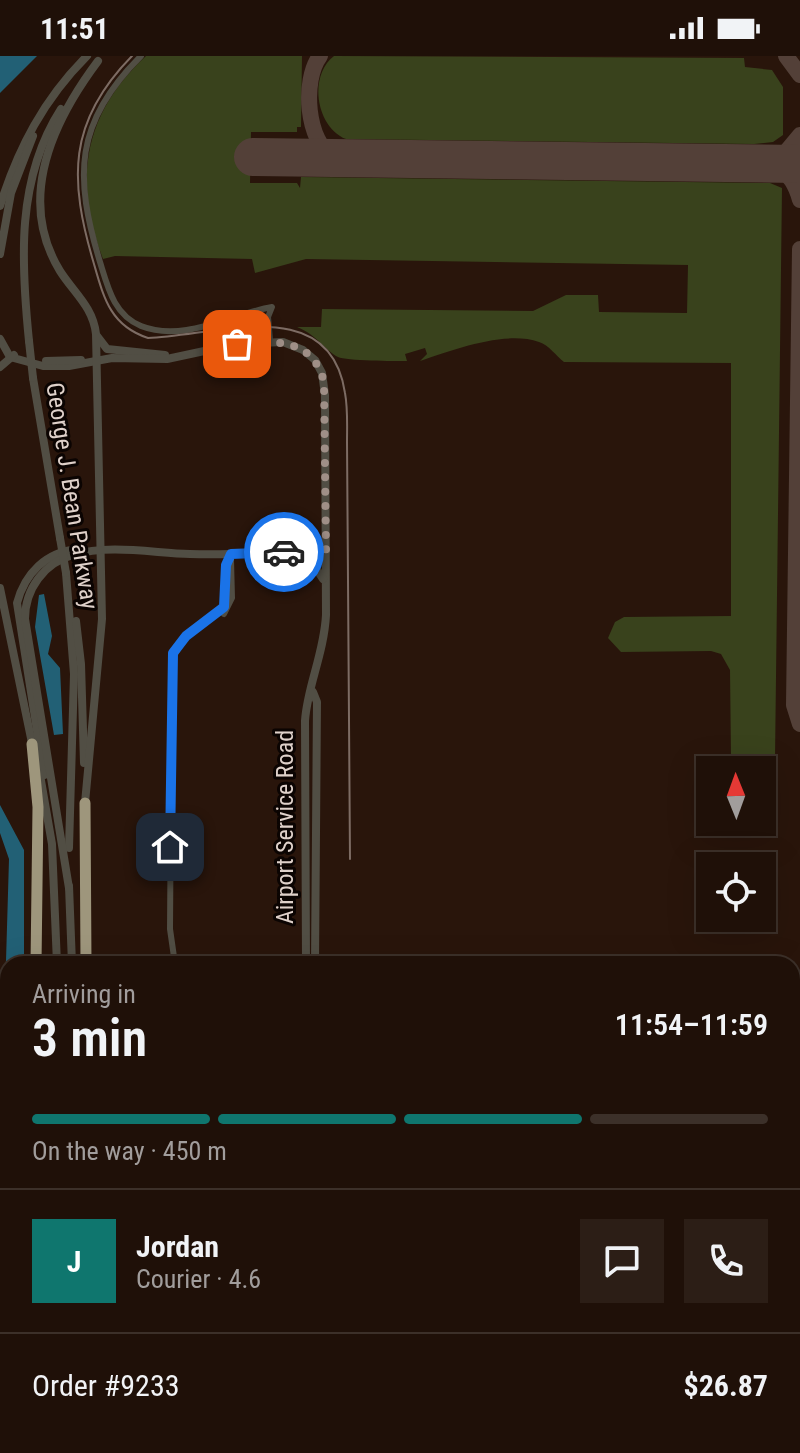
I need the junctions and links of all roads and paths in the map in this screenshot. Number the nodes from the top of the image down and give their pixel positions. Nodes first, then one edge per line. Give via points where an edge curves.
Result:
1 (87, 56) edge
2 (141, 56) edge
3 (101, 58) edge
4 (52, 95) junction
5 (0, 206) edge
6 (0, 254) edge
7 (96, 334) junction
8 (0, 339) edge
9 (270, 340) junction
10 (10, 357) junction
11 (177, 357) junction
12 (97, 360) junction
13 (0, 367) edge
14 (102, 551) junction
15 (326, 551) junction
16 (270, 554) junction
17 (231, 557) junction
18 (66, 573) junction
19 (0, 588) edge
20 (326, 588) junction
21 (313, 692) junction
22 (32, 744) junction
23 (85, 803) junction
24 (49, 819) junction
25 (69, 888) junction
26 (84, 893) junction
27 (36, 956) edge
28 (57, 956) edge
29 (72, 956) edge
30 (86, 956) edge
31 (92, 956) edge
32 (174, 956) edge
33 (306, 956) edge
34 (315, 956) edge

1 - 4 street
2 - 9 street via 102,103 84,155 87,218 112,298 129,319 156,330 219,324 272,307
3 - 7 street via 69,102 50,144 40,207 55,260 92,315
3 - 18 street, George J. Bean Parkway, bridge via 54,119 30,182 23,231 33,378
4 - 5 street via 17,157
4 - 6 street via 11,193
7 - 11 street via 107,349
7 - 12 street
8 - 10 street
9 - 11 street
9 - 15 street, Airport Service Road via 303,350 322,373
10 - 12 street
10 - 13 street
11 - 12 street
12 - 14 street
14 - 17 street
14 - 23 street via 101,638
14 - 24 street via 66,550 50,557 32,570 17,603
14 - 25 street via 72,555 50,566 25,607
15 - 16 street
15 - 20 street, Airport Service Road
16 - 17 street
16 - 20 street via 312,562
17 - 32 street via 233,594 228,610 180,642 172,659
18 - 23 street via 81,664
18 - 25 street, George J. Bean Parkway via 74,674
19 - 22 street
20 - 21 street, Airport Service Road via 324,638
21 - 33 street, Airport Service Road via 306,701 305,721
21 - 34 street, Airport Service Road
22 - 24 street
22 - 27 highway via 38,807
23 - 26 highway
24 - 28 street
25 - 29 street, George J. Bean Parkway
26 - 30 highway
26 - 31 highway

